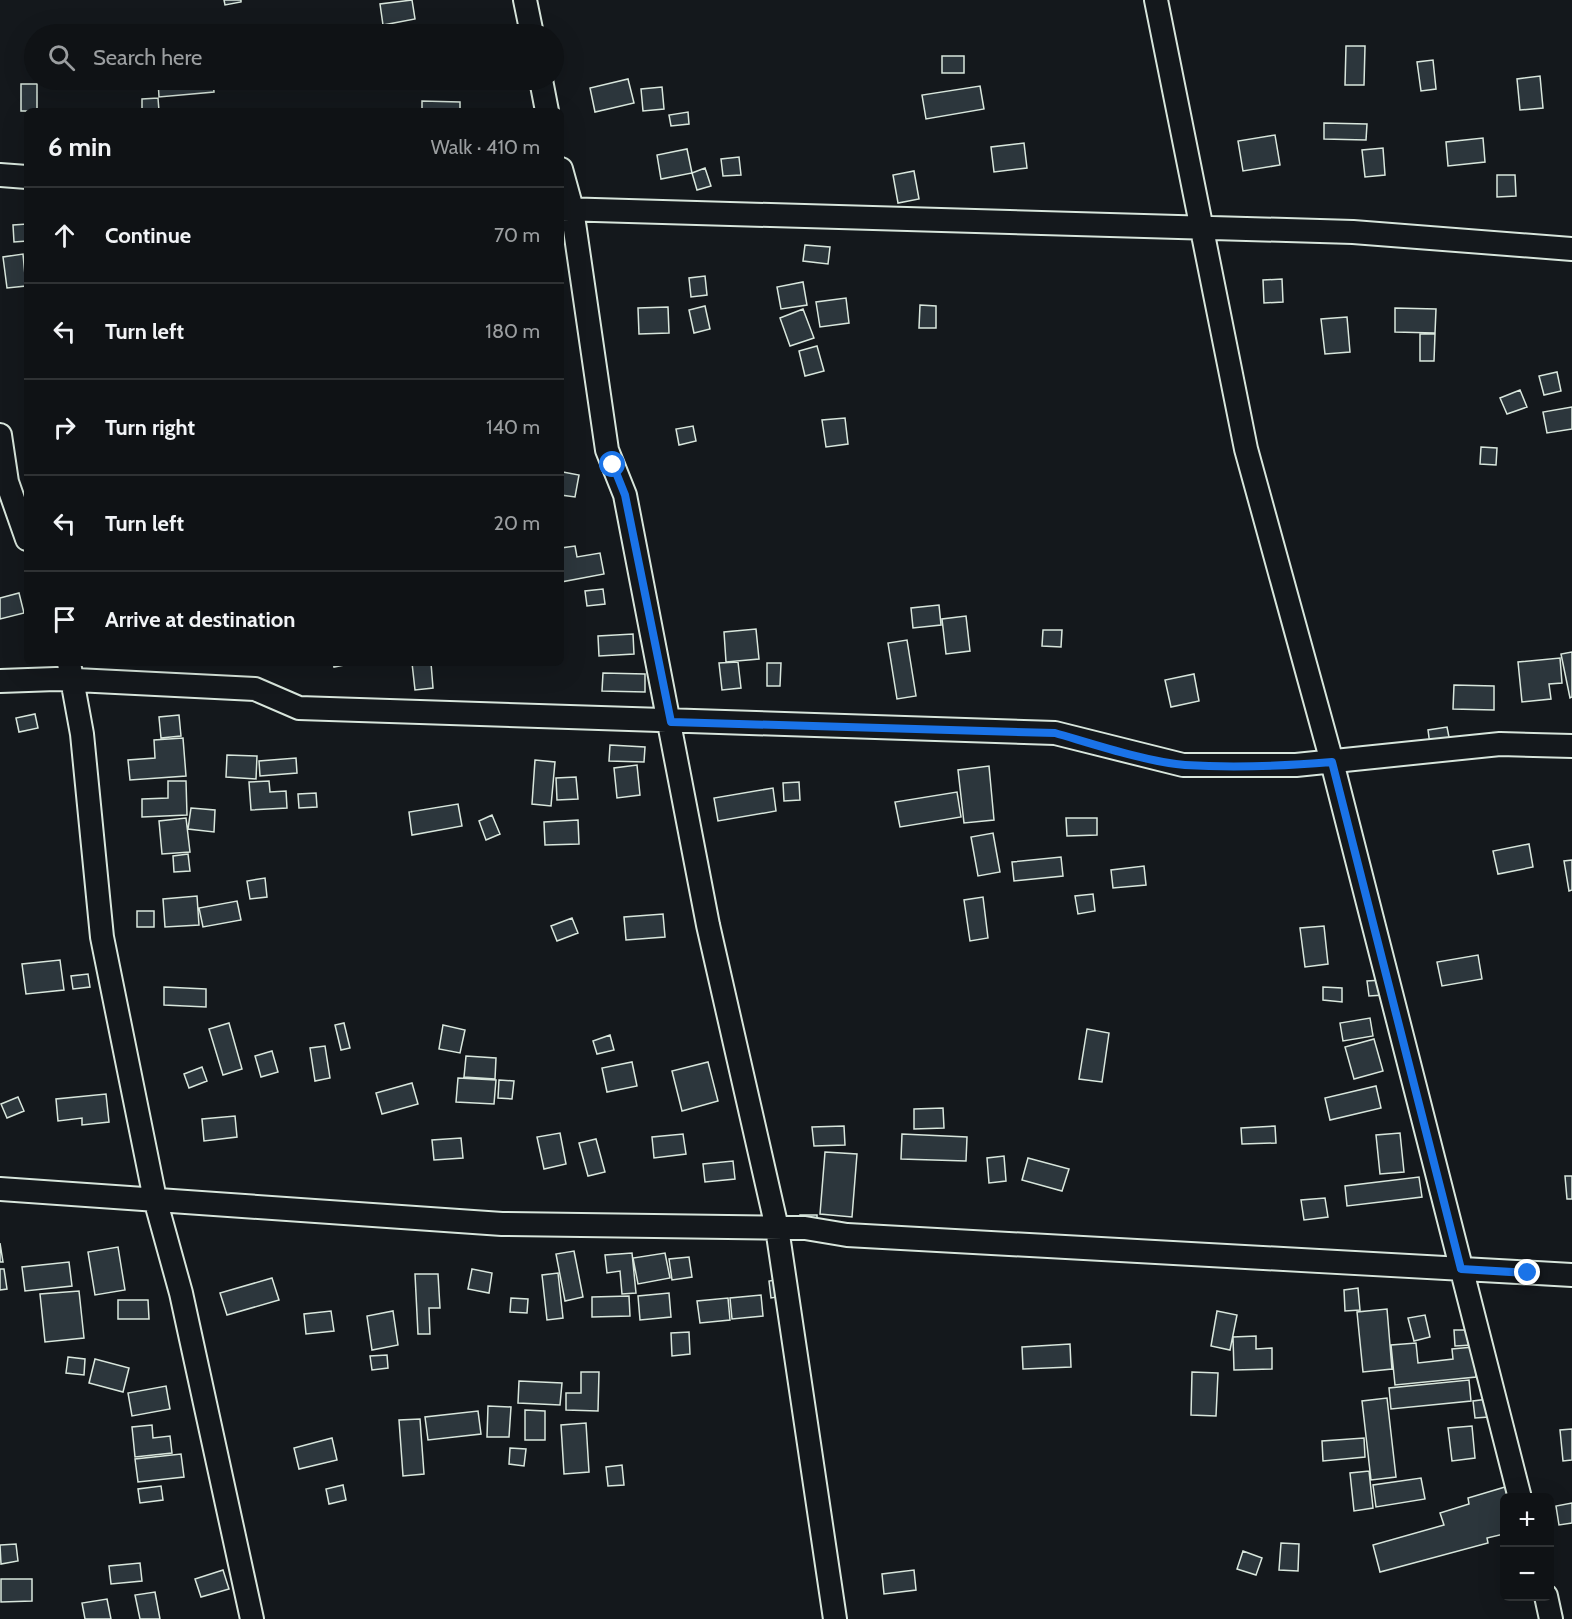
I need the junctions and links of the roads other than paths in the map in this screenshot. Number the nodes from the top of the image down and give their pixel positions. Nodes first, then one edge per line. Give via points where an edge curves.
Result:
1 (525, 0) edge
2 (1156, 0) edge
3 (530, 24) edge
4 (543, 90) edge
5 (546, 108) edge
6 (0, 175) edge
7 (24, 177) edge
8 (564, 193) edge
9 (566, 209) edge
10 (1201, 227) junction
11 (1572, 249) edge
12 (0, 435) edge
13 (24, 530) edge
14 (70, 671) edge
15 (0, 681) edge
16 (671, 722) junction
17 (1572, 746) edge
18 (1332, 762) junction
19 (0, 1189) edge
20 (155, 1199) junction
21 (777, 1228) junction
22 (1461, 1269) junction
23 (1572, 1275) edge
24 (1519, 1493) edge
25 (1547, 1601) edge
26 (252, 1619) edge
27 (835, 1619) edge
28 (1551, 1619) edge

1 - 3 street
2 - 10 street
4 - 5 street
6 - 7 street
8 - 9 street
9 - 10 street
9 - 16 street via 607,450 625,495
10 - 11 street via 1353,232
10 - 18 street via 1246,449
12 - 13 street via 7,482
14 - 15 street
14 - 16 street via 255,689 300,708
14 - 20 street via 82,734 102,937
16 - 18 street via 1055,733 1183,765
16 - 21 street via 708,925
17 - 18 street via 1500,744
18 - 22 street
19 - 20 street
20 - 21 street via 502,1224
20 - 26 street via 181,1293
21 - 22 street
21 - 27 street
22 - 23 street
22 - 24 street
25 - 28 street

